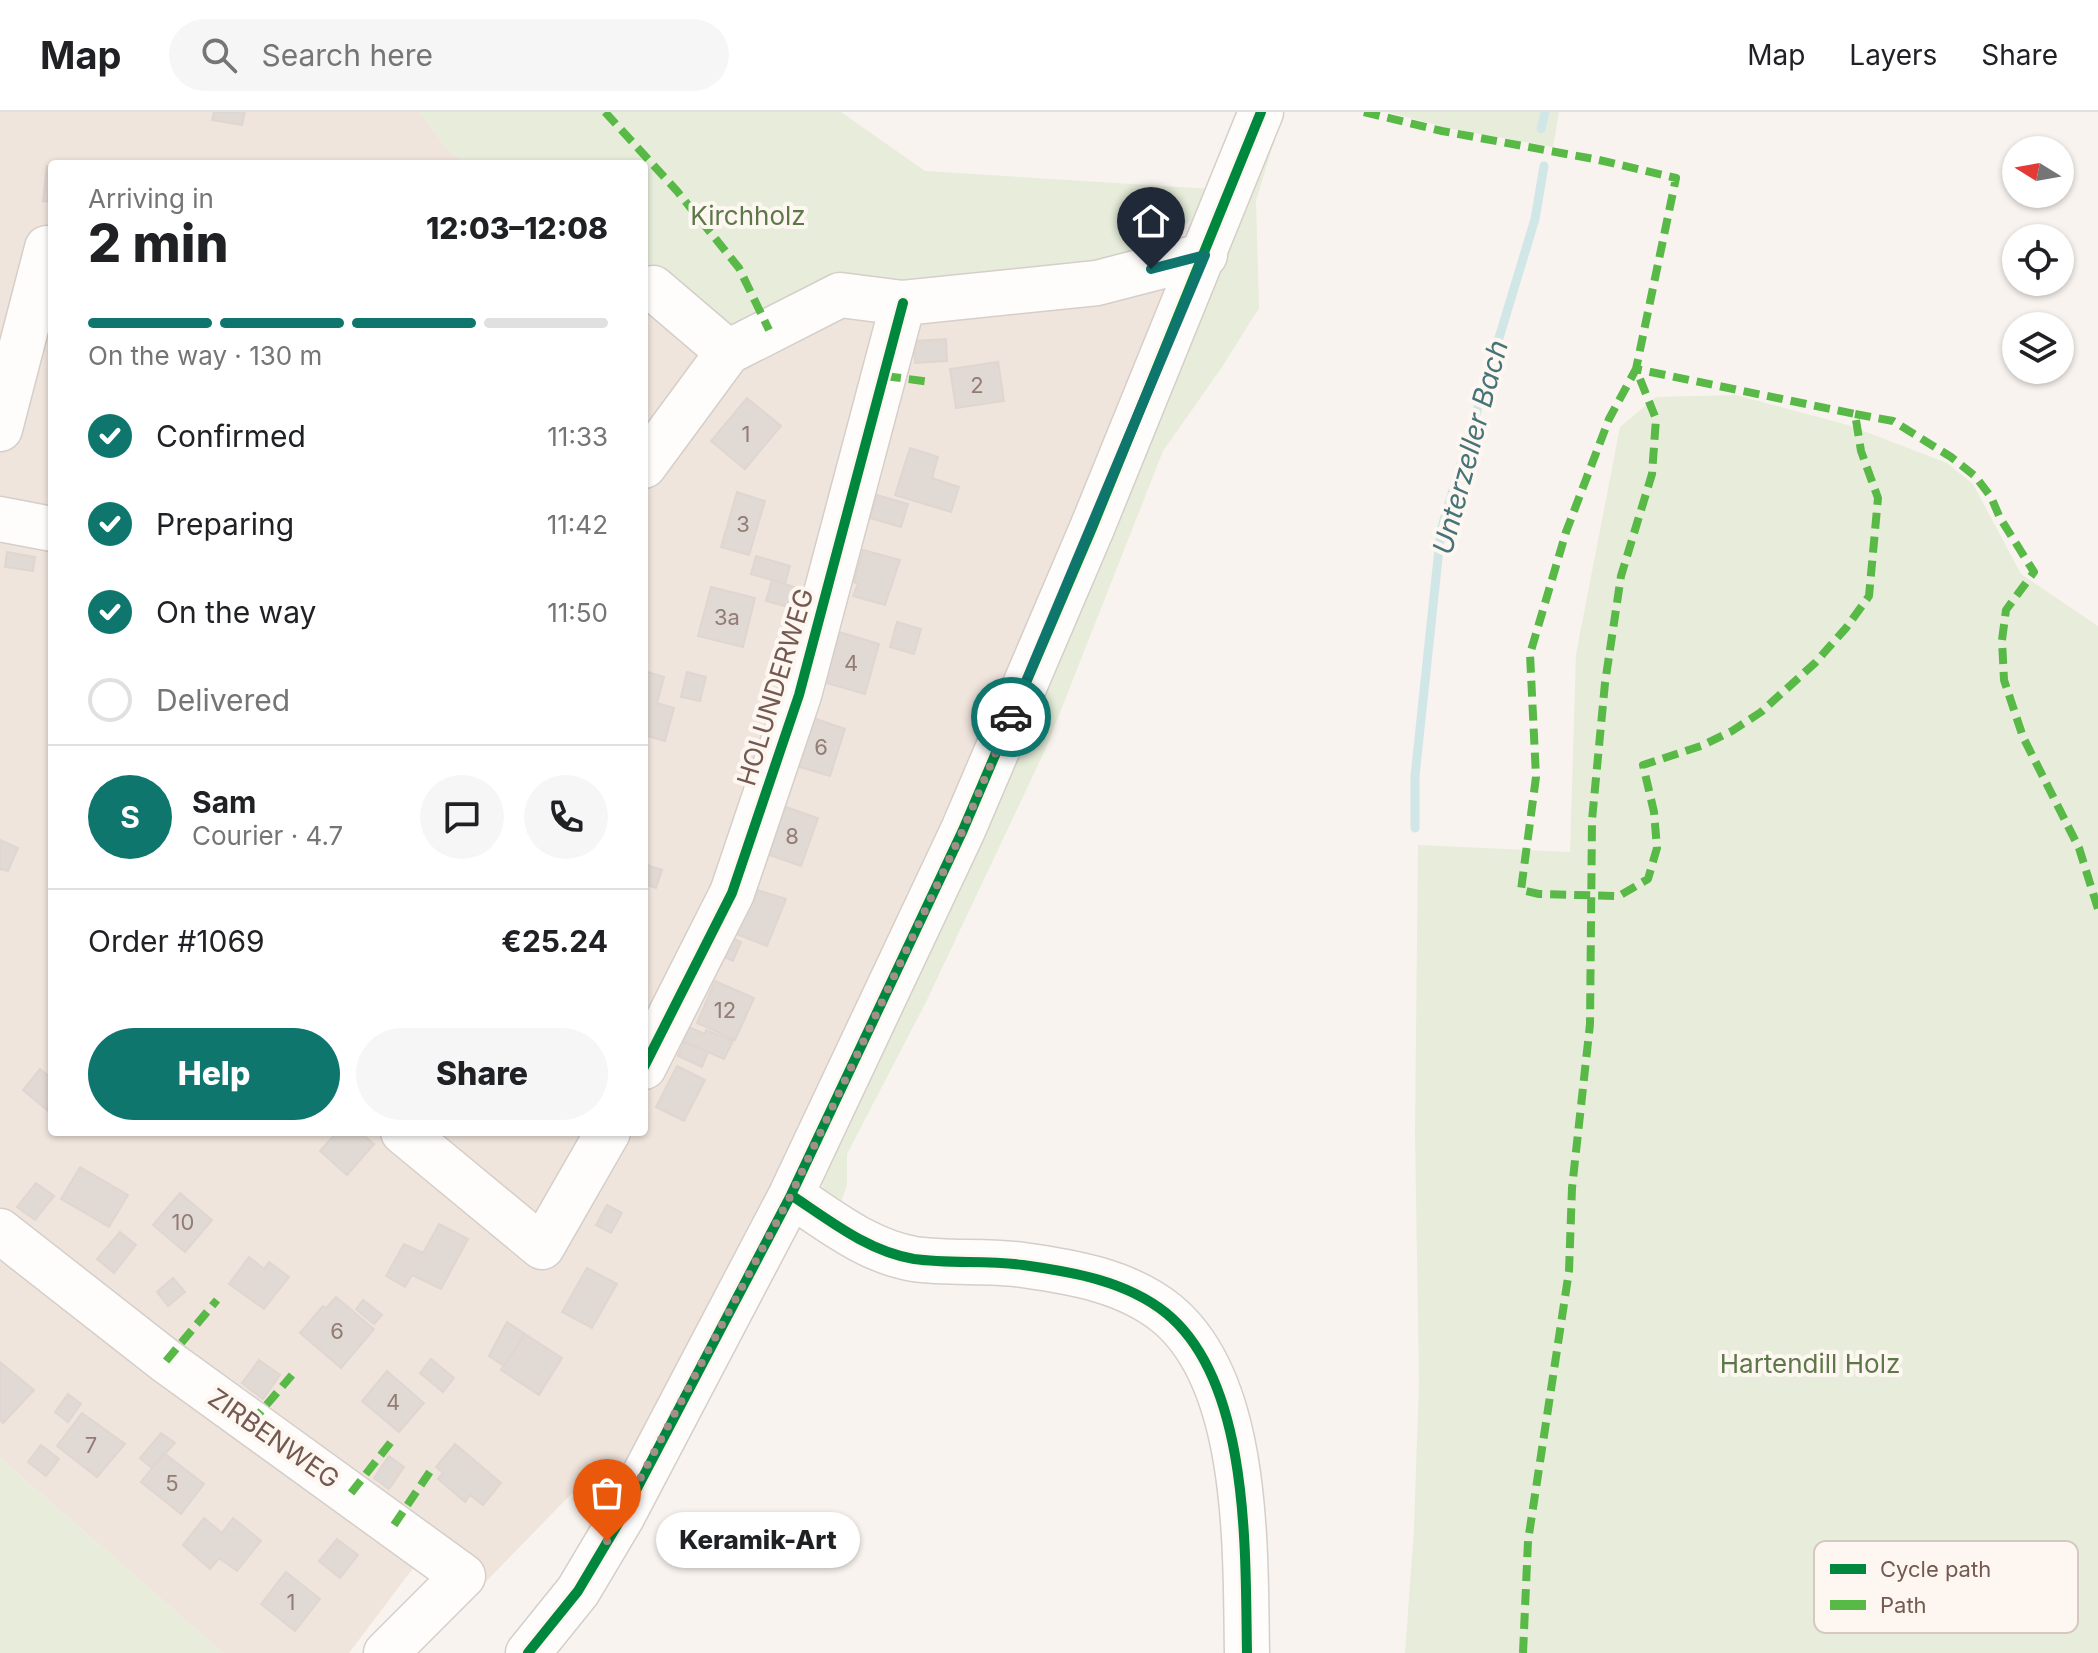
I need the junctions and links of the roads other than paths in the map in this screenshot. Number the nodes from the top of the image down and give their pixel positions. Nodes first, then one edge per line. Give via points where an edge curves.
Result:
1 (1261, 112) edge
2 (48, 248) edge
3 (1205, 255) junction
4 (648, 289) edge
5 (903, 303) junction
6 (728, 352) junction
7 (0, 429) edge
8 (648, 461) edge
9 (0, 519) edge
10 (48, 528) edge
11 (648, 1059) edge
12 (408, 1136) edge
13 (606, 1136) edge
14 (791, 1195) junction
15 (0, 1231) edge
16 (386, 1653) edge
17 (528, 1653) edge
18 (1247, 1653) edge

1 - 3 street
2 - 7 street
3 - 5 street via 1097,283
3 - 14 street via 963,830
4 - 6 street
5 - 6 street via 840,295
5 - 11 street, HOLUNDERWEG via 799,695 732,893
6 - 8 street
9 - 10 street
12 - 13 street via 542,1247
14 - 17 street via 622,1517 578,1591
14 - 18 street via 868,1245 892,1254 1095,1277 1166,1313 1205,1362 1230,1431
15 - 16 street, ZIRBENWEG via 166,1361 463,1576

